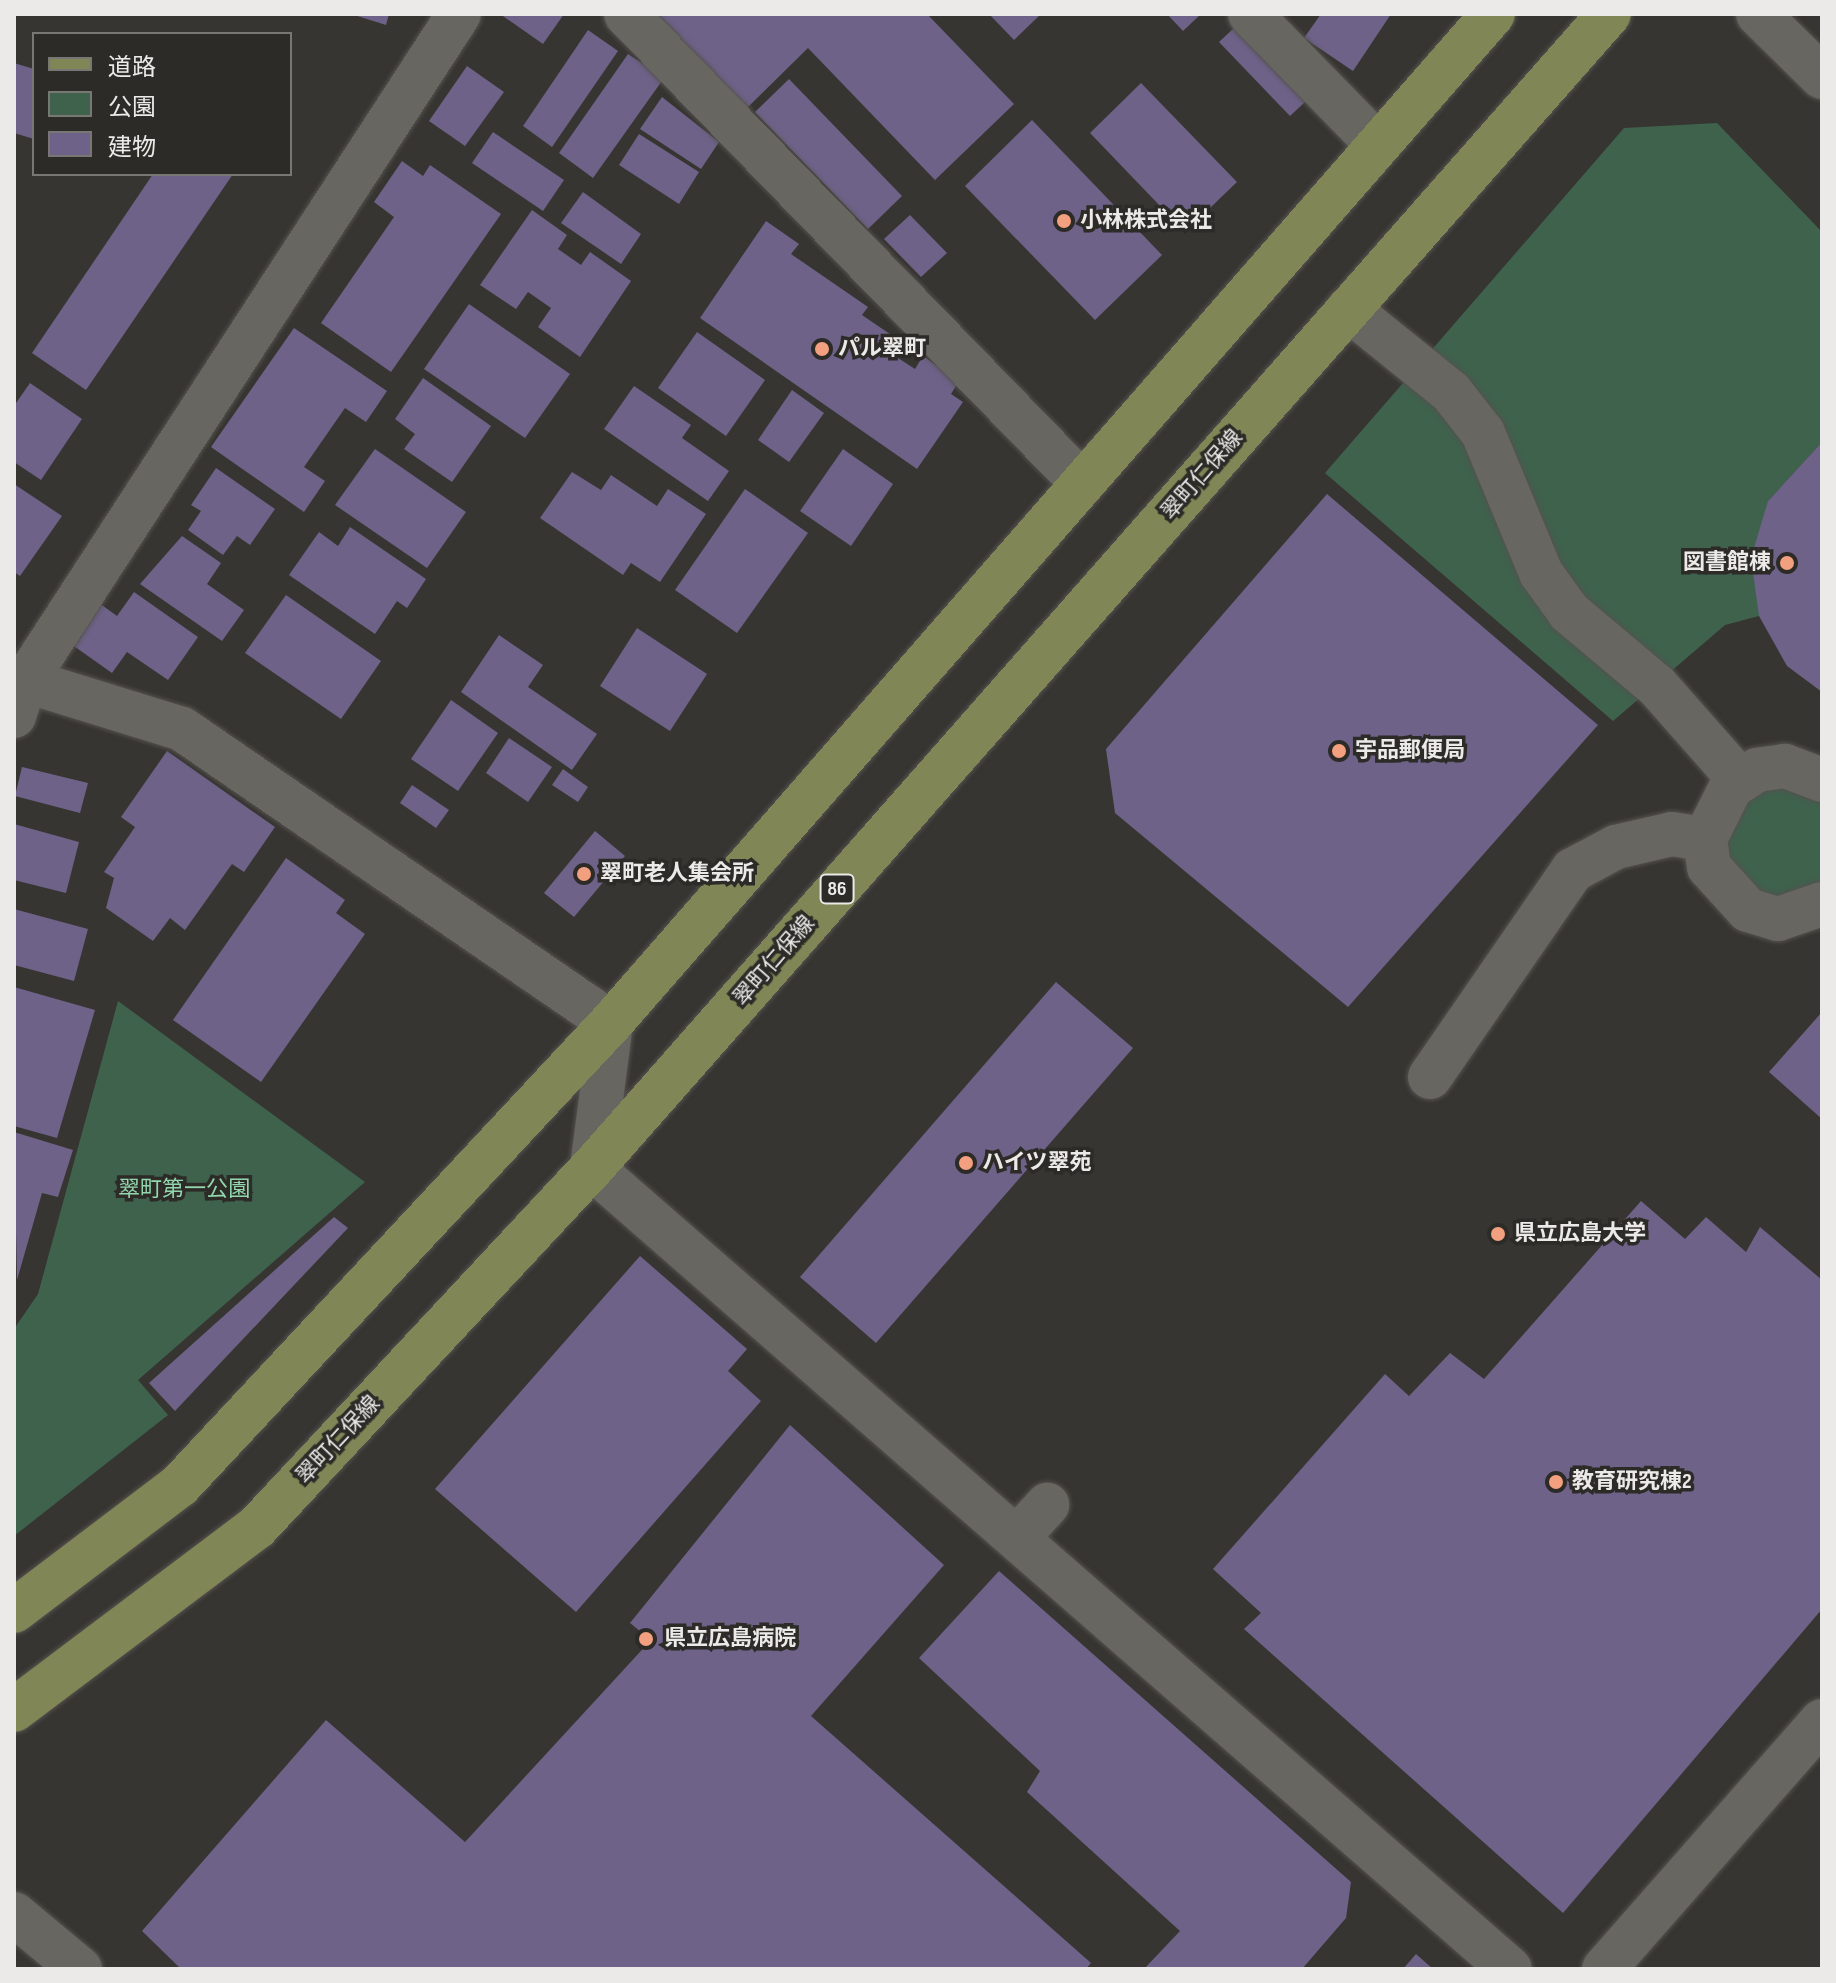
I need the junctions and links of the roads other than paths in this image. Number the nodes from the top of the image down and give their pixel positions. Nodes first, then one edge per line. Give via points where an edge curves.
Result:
1 (459, 14) edge
2 (626, 14) edge
3 (1250, 14) edge
4 (1493, 14) edge
5 (1609, 14) edge
6 (1758, 14) edge
7 (1822, 77) edge
8 (1378, 145) junction
9 (1348, 309) junction
10 (1081, 482) junction
11 (18, 691) edge
12 (1740, 780) junction
13 (1822, 780) edge
14 (1705, 839) junction
15 (1822, 904) edge
16 (611, 1023) junction
17 (1430, 1077) dead end
18 (592, 1168) junction
19 (1047, 1505) dead end
20 (1017, 1538) junction
21 (14, 1611) edge
22 (15, 1707) edge
23 (1822, 1721) edge
24 (14, 1914) edge
25 (80, 1969) edge
26 (1510, 1969) edge
27 (1604, 1969) edge

1 - 11 street
2 - 10 street
3 - 8 street
4 - 8 main road
5 - 9 main road, 翠町仁保線 / 86
6 - 7 street
8 - 10 main road
9 - 12 street via 1451,392 1483,433 1541,573 1569,612 1657,686
9 - 18 main road, 翠町仁保線 / 86
10 - 16 main road
11 - 16 street via 182,729
12 - 13 street via 1785,766
12 - 14 street via 1714,809
14 - 15 street via 1709,867 1748,910 1778,919
14 - 17 street via 1672,834 1616,847 1573,870
16 - 18 street
16 - 21 main road via 180,1485
18 - 20 street
18 - 22 main road, 翠町仁保線 / 86 via 257,1527
19 - 20 street
20 - 26 street
23 - 27 street
24 - 25 street

